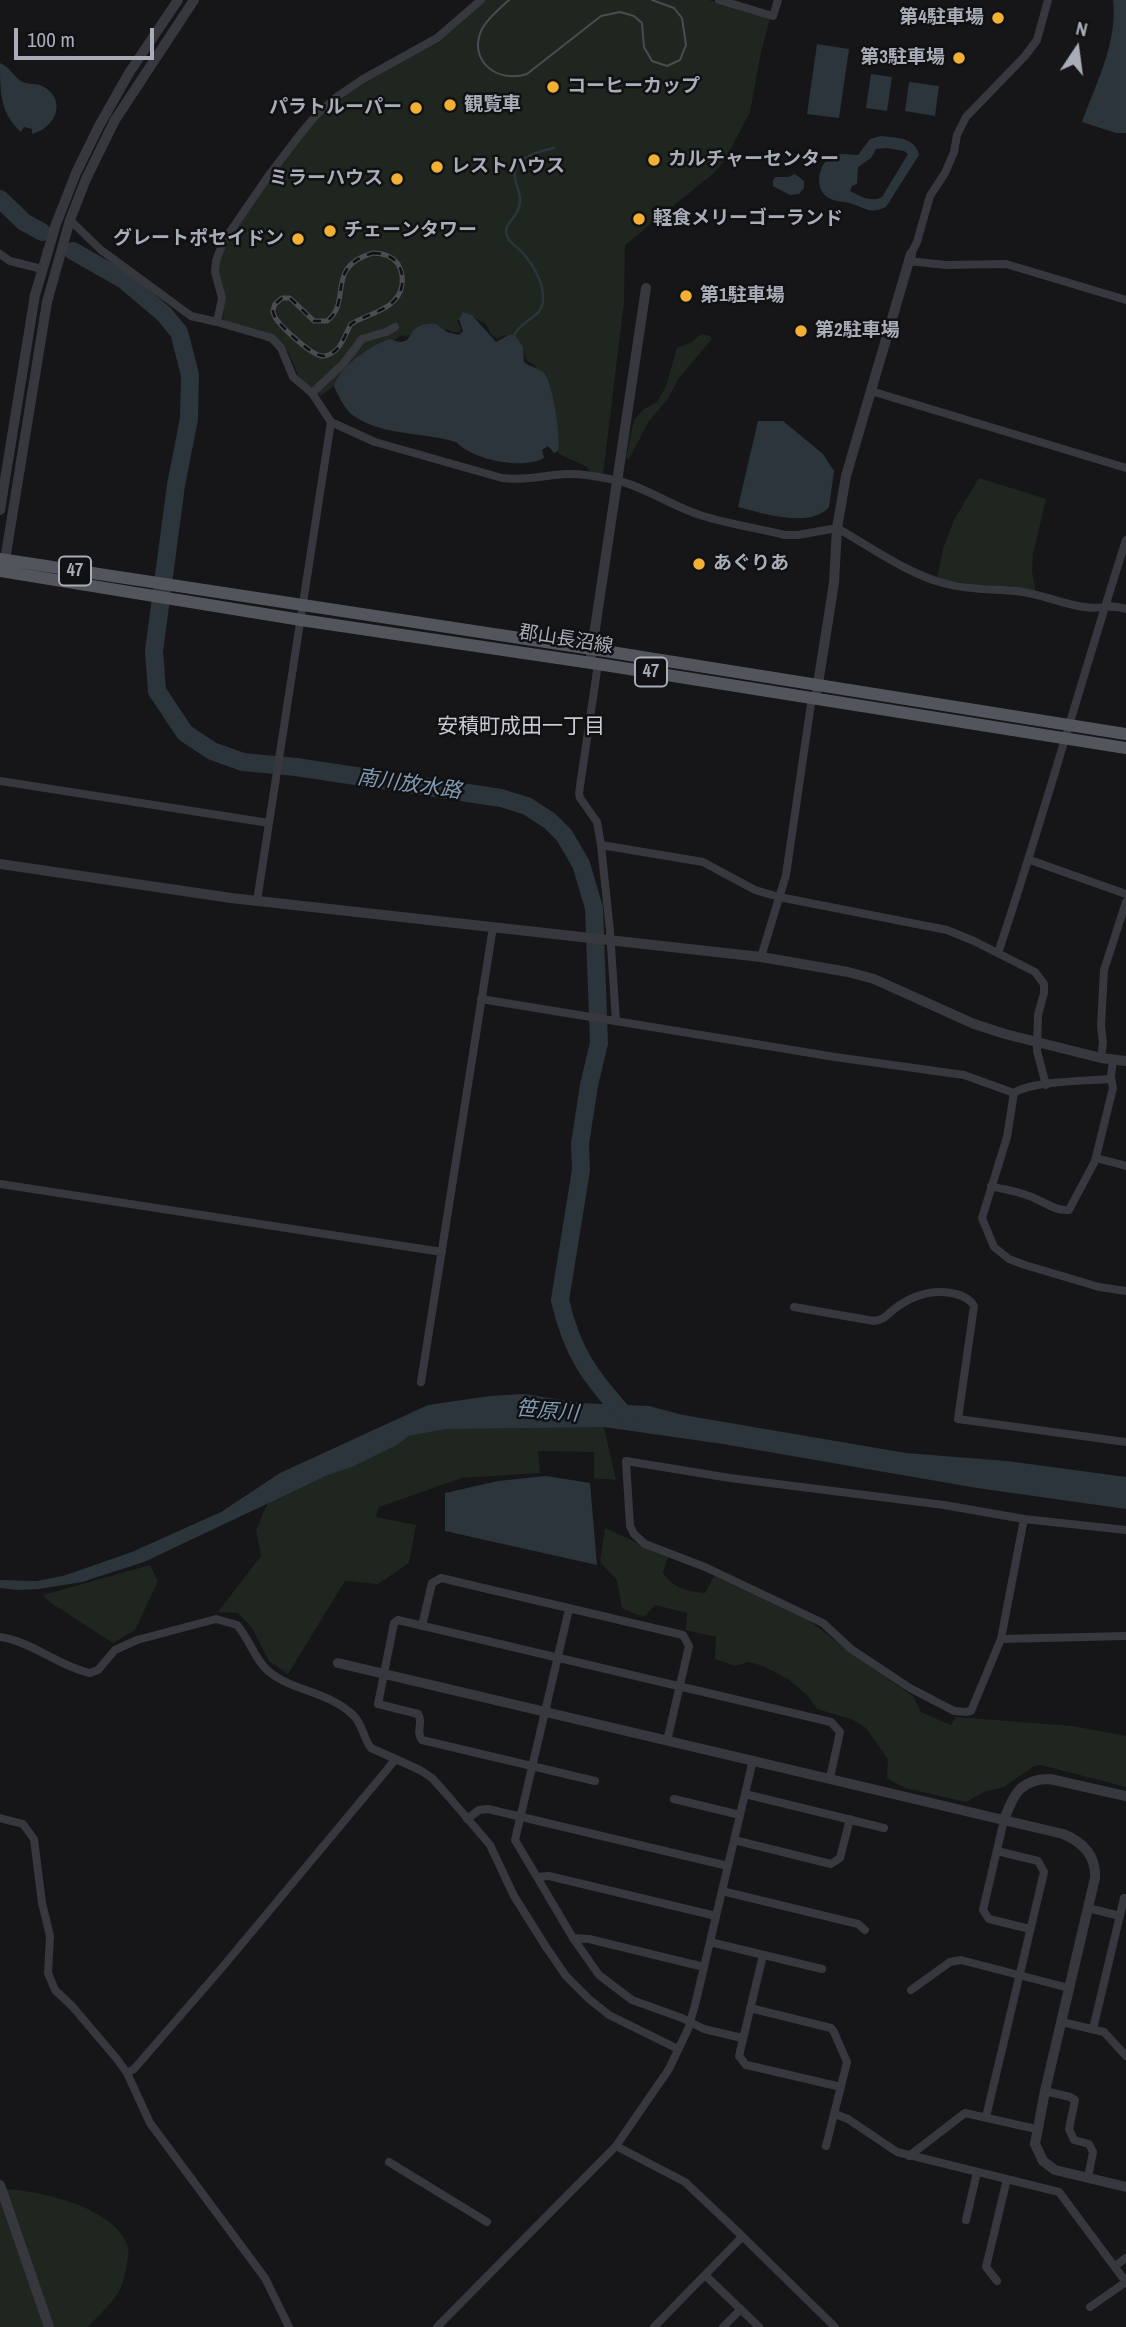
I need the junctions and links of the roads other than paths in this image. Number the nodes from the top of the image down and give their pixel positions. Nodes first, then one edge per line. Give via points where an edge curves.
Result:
1 (178, 0) edge
2 (194, 0) edge
3 (481, 0) edge
4 (719, 0) edge
5 (778, 0) edge
6 (1048, 0) edge
7 (70, 220) junction
8 (0, 254) edge
9 (909, 257) junction
10 (42, 270) junction
11 (646, 288) dead end
12 (1126, 300) edge
13 (217, 321) junction
14 (395, 327) dead end
15 (871, 391) junction
16 (312, 393) junction
17 (331, 422) junction
18 (1126, 468) edge
19 (616, 481) junction
20 (0, 510) edge
21 (837, 528) junction
22 (1126, 540) edge
23 (1, 565) edge
24 (1105, 606) junction
25 (1126, 609) edge
26 (302, 613) junction
27 (593, 658) junction
28 (815, 693) junction
29 (1067, 732) junction
30 (1126, 734) edge
31 (1126, 748) edge
32 (0, 781) edge
33 (269, 823) junction
34 (601, 845) junction
35 (1030, 860) junction
36 (0, 864) edge
37 (1126, 894) edge
38 (779, 897) junction
39 (257, 901) junction
40 (1126, 902) edge
41 (493, 927) junction
42 (608, 939) junction
43 (999, 953) junction
44 (761, 957) junction
45 (481, 999) junction
46 (615, 1021) junction
47 (1037, 1042) junction
48 (1101, 1058) junction
49 (1113, 1060) junction
50 (1126, 1061) edge
51 (1111, 1078) junction
52 (1046, 1085) junction
53 (1014, 1093) junction
54 (1096, 1158) junction
55 (1126, 1166) edge
56 (0, 1184) edge
57 (991, 1186) junction
58 (442, 1252) junction
59 (1126, 1291) edge
60 (794, 1307) dead end
61 (421, 1382) dead end
62 (1126, 1442) edge
63 (1024, 1519) junction
64 (1126, 1530) edge
65 (569, 1609) junction
66 (422, 1626) junction
67 (1126, 1636) edge
68 (0, 1637) edge
69 (1001, 1639) junction
70 (557, 1658) junction
71 (338, 1663) dead end
72 (383, 1674) junction
73 (680, 1688) junction
74 (544, 1711) junction
75 (667, 1741) junction
76 (395, 1760) junction
77 (752, 1760) junction
78 (532, 1767) junction
79 (830, 1778) junction
80 (595, 1781) dead end
81 (745, 1794) junction
82 (1126, 1796) edge
83 (674, 1799) dead end
84 (740, 1815) junction
85 (520, 1816) junction
86 (0, 1818) edge
87 (467, 1819) junction
88 (850, 1819) junction
89 (1004, 1820) junction
90 (884, 1828) dead end
91 (734, 1840) junction
92 (997, 1851) junction
93 (728, 1866) junction
94 (537, 1877) junction
95 (722, 1891) junction
96 (1125, 1895) edge
97 (1088, 1908) junction
98 (716, 1916) junction
99 (1119, 1916) junction
100 (1030, 1929) junction
101 (865, 1930) dead end
102 (573, 1938) junction
103 (710, 1941) junction
104 (763, 1955) junction
105 (704, 1967) junction
106 (822, 1969) dead end
107 (1020, 1976) junction
108 (1069, 1988) junction
109 (911, 1990) dead end
110 (750, 2008) junction
111 (690, 2021) junction
112 (1062, 2022) junction
113 (1093, 2029) junction
114 (742, 2038) junction
115 (678, 2049) junction
116 (1126, 2056) edge
117 (127, 2073) junction
118 (841, 2087) junction
119 (1045, 2091) junction
120 (835, 2114) junction
121 (986, 2117) junction
122 (1036, 2129) junction
123 (617, 2146) junction
124 (826, 2146) dead end
125 (909, 2156) junction
126 (390, 2162) dead end
127 (977, 2172) junction
128 (1088, 2178) junction
129 (1007, 2179) junction
130 (0, 2185) edge
131 (1126, 2187) edge
132 (966, 2220) dead end
133 (487, 2222) dead end
134 (741, 2235) junction
135 (1126, 2258) edge
136 (1115, 2266) junction
137 (705, 2275) junction
138 (997, 2281) dead end
139 (1090, 2307) dead end
140 (741, 2309) junction
141 (49, 2327) edge
142 (289, 2327) edge
143 (437, 2327) edge
144 (654, 2327) edge
145 (723, 2327) edge
146 (759, 2327) edge
147 (835, 2327) edge

1 - 10 street via 99,126 76,173
2 - 7 street via 116,120
3 - 13 street via 437,38 338,96 302,132 218,253 215,272 222,298
4 - 5 street via 773,16
6 - 9 street via 1037,40 966,117 946,173 930,196
7 - 13 street via 101,250 191,316
7 - 23 street via 47,302
8 - 10 street
9 - 12 street via 946,265 1006,264
9 - 15 street
10 - 20 street
11 - 19 street
13 - 16 street via 272,338 293,377
14 - 16 street via 362,339
15 - 18 street
15 - 21 street via 846,476
16 - 17 street
17 - 19 street via 375,442 502,478 522,481 566,474
17 - 26 street
19 - 21 street via 702,516 785,535
19 - 27 street
21 - 24 street via 928,579 948,585 1017,591 1072,606
21 - 28 street via 834,583
22 - 24 street
23 - 26 main road, 郡山長沼線 / 47
24 - 25 street
24 - 29 street
26 - 27 main road, 郡山長沼線 / 47
26 - 33 street
27 - 28 main road, 郡山長沼線 / 47
27 - 34 street via 579,793 595,817
28 - 29 main road, 郡山長沼線 / 47
28 - 38 street
29 - 30 main road, 郡山長沼線 / 47
29 - 31 main road, 郡山長沼線 / 47
29 - 35 street
32 - 33 street
33 - 39 street
34 - 38 street via 703,862 755,890
34 - 42 street
35 - 37 street
35 - 43 street
36 - 39 street
38 - 43 street via 933,926
38 - 44 street
39 - 41 street
40 - 48 street via 1104,970
41 - 42 street
41 - 45 street
42 - 44 street
42 - 46 street
43 - 47 street via 1035,972 1042,981
44 - 47 street via 873,979 974,1024
45 - 46 street
45 - 58 street
46 - 53 street via 959,1074
47 - 48 street
47 - 52 street
48 - 49 street
49 - 50 street
49 - 51 street
51 - 52 street
51 - 54 street
52 - 53 street
53 - 57 street via 1007,1137
54 - 55 street
54 - 57 street via 1069,1210
56 - 58 street
57 - 59 street via 982,1218 1000,1253 1025,1265
58 - 61 street
60 - 62 street via 874,1321 914,1296 960,1295 974,1306 958,1419
63 - 64 street
63 - 69 street
63 - 69 street via 626,1461 630,1526 645,1544 823,1623 850,1649 940,1705 971,1711
65 - 66 street via 441,1578 432,1583
65 - 70 street
65 - 73 street via 683,1636 689,1646
66 - 70 street
66 - 72 street via 394,1623
67 - 69 street
68 - 76 street via 93,1673 115,1650 137,1640 216,1619 230,1622 243,1632 266,1669 344,1707 358,1720 371,1748
70 - 73 street
70 - 74 street
71 - 72 street
72 - 74 street
72 - 78 street via 378,1704 418,1714 422,1740
73 - 75 street
73 - 79 street via 834,1724 840,1732
74 - 75 street
74 - 78 street
75 - 77 street
76 - 87 street via 432,1777
76 - 117 street
77 - 79 street
77 - 81 street
78 - 80 street
78 - 85 street
79 - 89 street
81 - 84 street
81 - 88 street
82 - 89 street via 1038,1779 1013,1796
83 - 84 street
84 - 91 street
85 - 87 street via 481,1808
85 - 93 street
85 - 94 street via 515,1840
86 - 117 street via 23,1824 34,1839 50,1936 49,1979
87 - 115 street via 490,1845 514,1896 570,1980 609,2015
88 - 90 street
88 - 91 street via 840,1858 831,1864
89 - 92 street
89 - 97 street via 1063,1834 1084,1846 1095,1872
91 - 93 street
92 - 100 street via 983,1910 989,1919
92 - 100 street via 1041,1863 1044,1872
93 - 95 street
94 - 98 street
94 - 102 street
95 - 98 street
95 - 101 street via 858,1924
96 - 99 street
97 - 99 street
97 - 108 street
98 - 103 street
99 - 113 street
100 - 107 street
102 - 105 street
102 - 111 street via 596,1971 622,1992
103 - 104 street
103 - 105 street
104 - 106 street
104 - 110 street
105 - 111 street
107 - 108 street
107 - 109 street via 961,1960 950,1962
107 - 121 street
108 - 112 street
110 - 114 street
110 - 118 street via 833,2029 847,2057
111 - 114 street
111 - 115 street
112 - 113 street
112 - 119 street
113 - 116 street via 1107,2034
114 - 118 street via 739,2056 746,2065
115 - 123 street
117 - 142 street via 150,2123 265,2278
118 - 120 street
119 - 122 street
119 - 128 street via 1074,2100 1069,2131 1093,2152
120 - 124 street
120 - 125 street
121 - 122 street
121 - 125 street via 962,2113
122 - 128 street via 1035,2146 1047,2165
123 - 134 street via 685,2182
123 - 143 street
125 - 127 street
126 - 133 street
127 - 129 street
127 - 132 street
128 - 131 street
129 - 136 street via 1062,2194
129 - 138 street via 986,2267
130 - 141 street
134 - 137 street
134 - 147 street
135 - 136 street
136 - 139 street via 1126,2282
137 - 140 street
137 - 144 street
140 - 145 street
140 - 146 street

